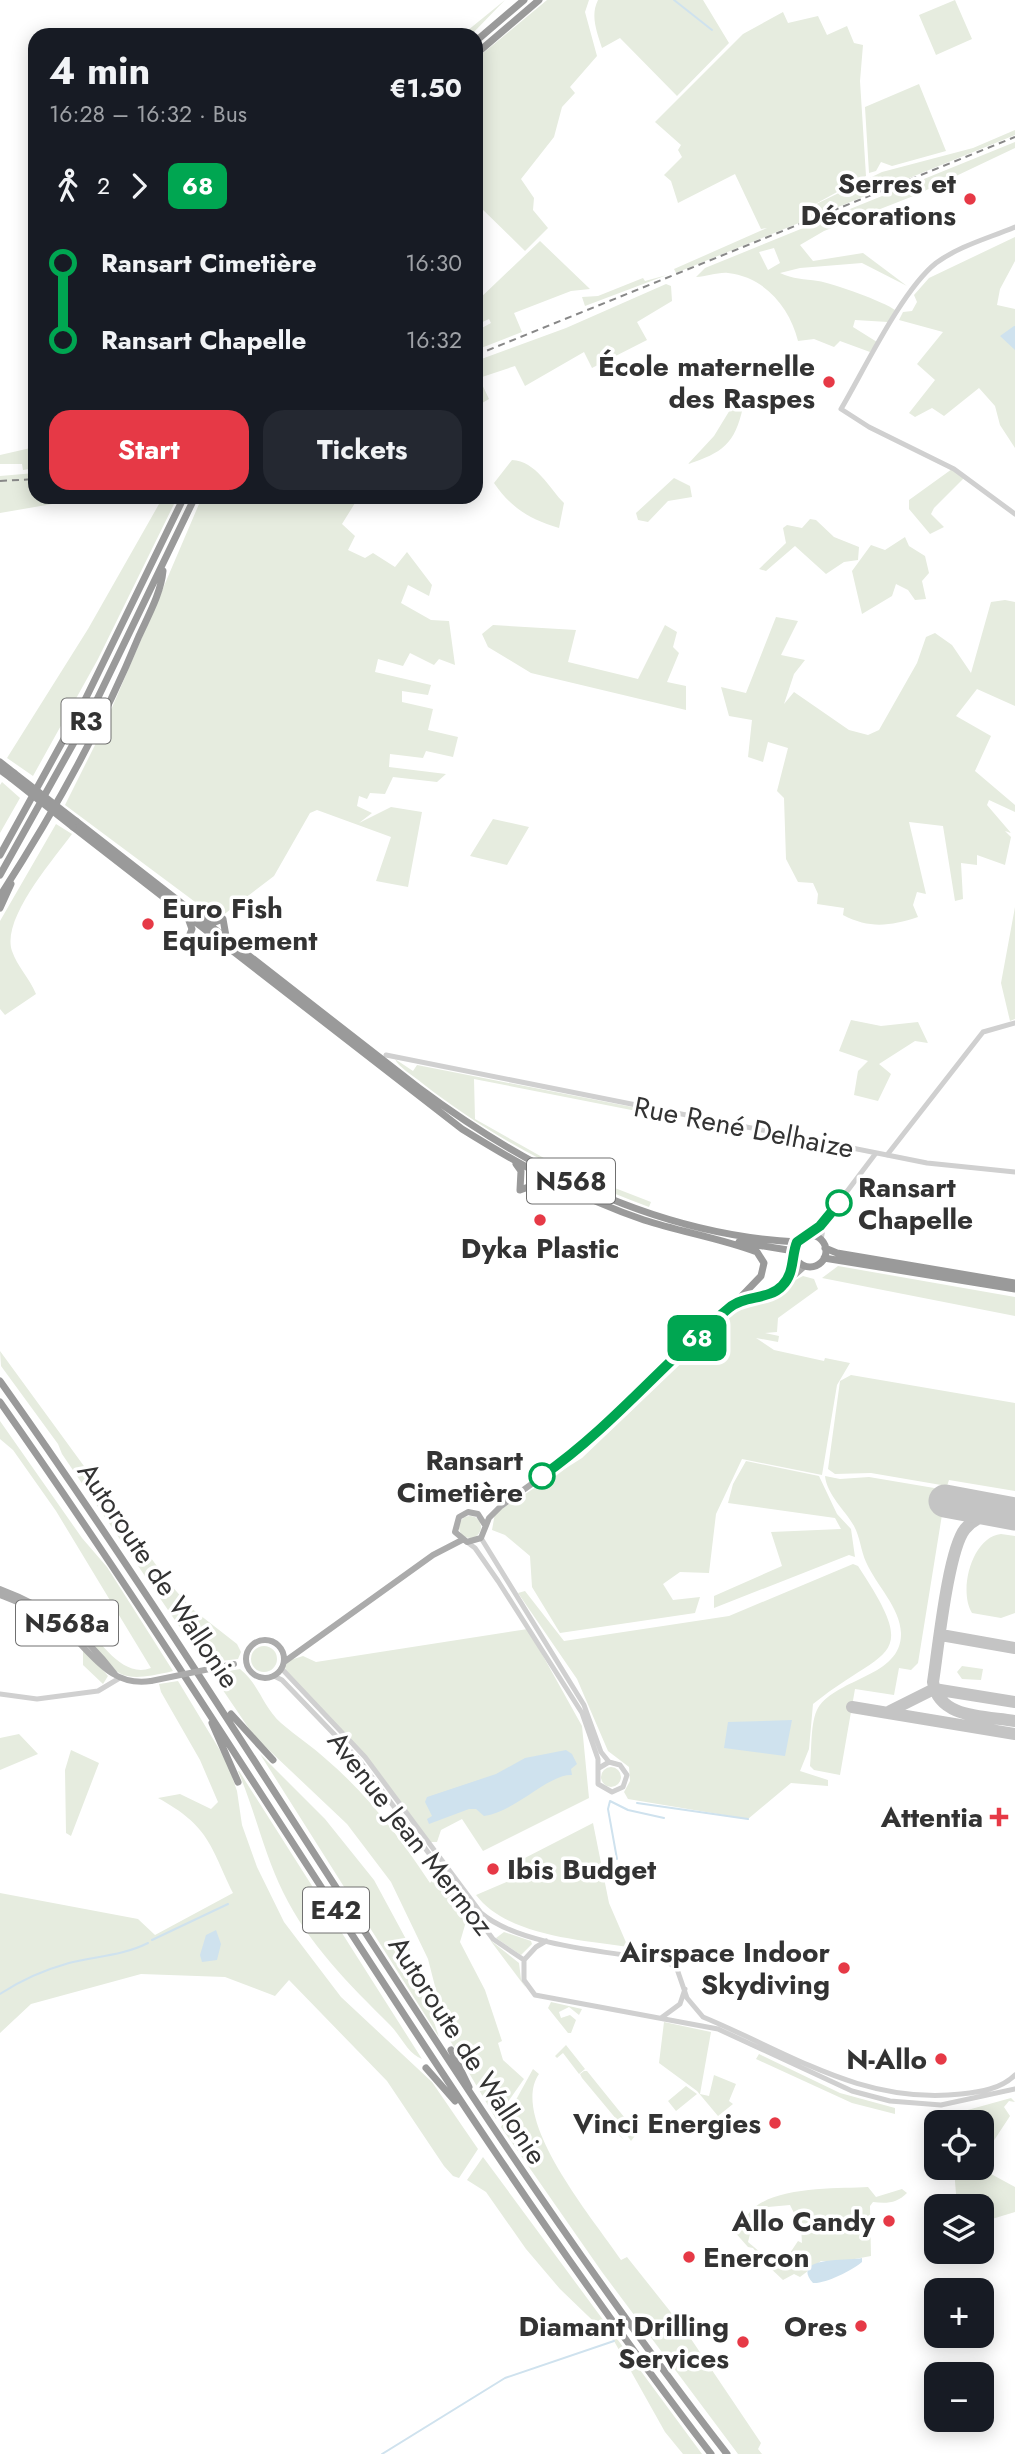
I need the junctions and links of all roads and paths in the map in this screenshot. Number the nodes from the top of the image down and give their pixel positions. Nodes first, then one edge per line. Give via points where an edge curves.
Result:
1 (524, 0) edge
2 (539, 0) edge
3 (483, 35) edge
4 (483, 48) edge
5 (1015, 227) edge
6 (181, 504) edge
7 (192, 504) edge
8 (1015, 514) edge
9 (164, 563) junction
10 (0, 762) edge
11 (0, 770) edge
12 (12, 776) junction
13 (0, 855) edge
14 (16, 870) junction
15 (0, 875) edge
16 (0, 896) edge
17 (0, 908) edge
18 (191, 914) junction
19 (224, 940) junction
20 (1015, 1023) edge
21 (374, 1053) junction
22 (386, 1055) joint
23 (876, 1153) junction
24 (887, 1155) junction
25 (513, 1161) junction
26 (1015, 1172) edge
27 (560, 1186) junction
28 (824, 1220) junction
29 (809, 1236) junction
30 (717, 1240) junction
31 (823, 1244) junction
32 (796, 1250) junction
33 (824, 1258) junction
34 (805, 1266) junction
35 (1015, 1283) edge
36 (783, 1285) junction
37 (1015, 1289) edge
38 (736, 1302) junction
39 (0, 1381) edge
40 (0, 1402) edge
41 (500, 1506) junction
42 (478, 1514) junction
43 (485, 1525) junction
44 (456, 1532) junction
45 (481, 1538) junction
46 (465, 1541) junction
47 (433, 1555) junction
48 (0, 1589) edge
49 (0, 1595) edge
50 (281, 1649) junction
51 (293, 1652) junction
52 (246, 1657) junction
53 (236, 1664) junction
54 (283, 1665) junction
55 (248, 1668) junction
56 (274, 1676) junction
57 (118, 1679) junction
58 (0, 1694) edge
59 (214, 1695) junction
60 (205, 1706) junction
61 (273, 1760) dead end
62 (609, 1762) junction
63 (599, 1768) junction
64 (238, 1782) dead end
65 (546, 1941) junction
66 (524, 1960) junction
67 (686, 1988) junction
68 (661, 2018) junction
69 (451, 2050) dead end
70 (426, 2068) dead end
71 (1015, 2075) edge
72 (1015, 2089) edge
73 (472, 2098) junction
74 (467, 2115) junction
75 (711, 2454) edge
76 (727, 2454) edge

1 - 3 highway
2 - 4 highway
5 - 8 street via 951,253 934,265 909,295 841,409 945,463
6 - 13 highway, R3 via 82,708
7 - 9 highway, R3
9 - 14 highway via 162,579 108,706
9 - 15 highway, R3 via 79,736
10 - 12 highway, N568
11 - 12 highway, N568
12 - 18 highway, N568, bridge
14 - 16 highway
14 - 17 highway
18 - 19 highway, N568
18 - 19 highway via 215,922 223,919
18 - 19 highway via 186,944
19 - 21 highway, N568
19 - 25 highway, N568 via 462,1129
20 - 24 street via 983,1032
21 - 22 highway
21 - 32 highway, N568 via 466,1123 545,1169 601,1195 692,1225
22 - 23 street, Rue René Delhaize
23 - 24 street, Rue René Delhaize
23 - 28 street
24 - 26 street, Rue René Delhaize via 955,1168
25 - 27 highway, N568
25 - 27 highway via 521,1171 520,1190 544,1183
27 - 30 highway, N568 via 643,1219
28 - 29 street
28 - 31 street
29 - 31 highway
29 - 32 highway
30 - 32 highway, N568
30 - 38 highway via 755,1251 763,1258 761,1276
31 - 33 highway
31 - 35 highway via 837,1253
32 - 34 highway
32 - 36 main road
33 - 34 highway via 818,1265
33 - 37 highway
34 - 36 main road
36 - 38 main road
38 - 41 main road via 611,1420
39 - 59 highway, Autoroute de Wallonie / E42
40 - 60 highway, Autoroute de Wallonie / E42
41 - 42 main road
41 - 43 main road
42 - 43 main road
42 - 44 main road via 463,1514 456,1521
43 - 45 main road
44 - 46 main road
44 - 47 main road
45 - 46 main road
45 - 62 street via 584,1705
46 - 47 main road
46 - 63 street via 481,1556 575,1700
47 - 51 main road
48 - 57 main road, N568a via 61,1618
49 - 57 main road, N568a via 57,1623
50 - 51 main road, N568a
50 - 52 main road, N568a via 263,1640 249,1647
50 - 54 main road
51 - 54 main road
52 - 53 main road, N568a
52 - 55 main road
53 - 55 main road
53 - 57 main road, N568a, bridge via 138,1683
54 - 56 main road
54 - 65 street, Avenue Jean Mermoz via 365,1756 481,1913 504,1929
55 - 56 main road via 262,1678
56 - 66 street, Avenue Jean Mermoz via 359,1760 493,1939
57 - 58 street via 99,1691 37,1699
59 - 61 highway
59 - 73 highway, Autoroute de Wallonie / E42
60 - 64 highway
60 - 74 highway, Autoroute de Wallonie / E42
62 - 63 street
62 - 63 street via 625,1771 621,1789 612,1792 600,1787 596,1778
65 - 66 street
65 - 67 street, Avenue Jean Mermoz via 667,1961 677,1969
66 - 68 street via 524,1980 535,1995
67 - 68 street via 680,2004
67 - 71 street, Avenue Jean Mermoz via 687,1998 703,2017 855,2085 889,2094 977,2092 1004,2084
68 - 72 street via 724,2031 852,2091 890,2101 941,2105
69 - 73 highway
70 - 74 highway
73 - 76 highway, Autoroute de Wallonie / E42 via 587,2266
74 - 75 highway, Autoroute de Wallonie / E42 via 576,2273

